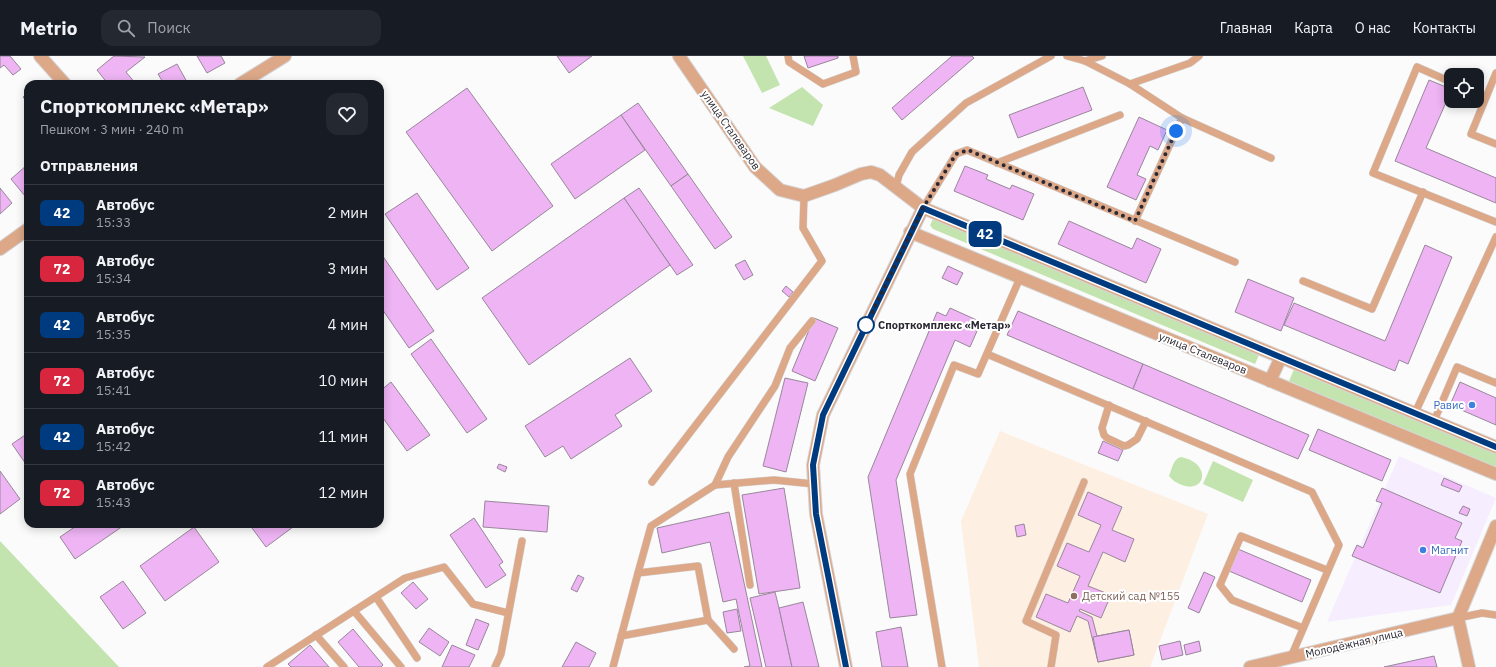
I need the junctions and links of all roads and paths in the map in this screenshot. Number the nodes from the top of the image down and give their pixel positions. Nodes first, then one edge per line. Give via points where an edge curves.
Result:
1 (40, 56) edge
2 (285, 56) edge
3 (679, 56) edge
4 (788, 56) edge
5 (854, 56) edge
6 (1051, 56) edge
7 (1067, 56) edge
8 (1102, 56) edge
9 (1199, 56) edge
10 (1085, 61) junction
11 (1496, 73) edge
12 (1444, 79) edge
13 (61, 80) edge
14 (246, 80) edge
15 (1130, 84) junction
16 (1486, 97) joint
17 (1120, 115) dead end
18 (1182, 118) junction
19 (1496, 144) edge
20 (1271, 158) dead end
21 (997, 163) junction
22 (896, 187) junction
23 (1422, 192) junction
24 (804, 196) junction
25 (923, 208) junction
26 (1135, 221) junction
27 (1496, 222) edge
28 (24, 232) edge
29 (910, 232) junction
30 (1496, 238) edge
31 (0, 249) edge
32 (1235, 262) dead end
33 (1020, 278) junction
34 (1303, 281) dead end
35 (812, 321) dead end
36 (987, 354) junction
37 (1281, 357) junction
38 (1270, 381) junction
39 (1496, 382) edge
40 (1109, 405) junction
41 (1414, 413) junction
42 (1146, 421) junction
43 (1434, 421) junction
44 (1496, 447) edge
45 (1496, 474) edge
46 (652, 482) dead end
47 (1084, 482) dead end
48 (734, 483) junction
49 (814, 484) junction
50 (715, 485) junction
51 (1496, 526) edge
52 (522, 542) dead end
53 (1327, 570) junction
54 (638, 573) junction
55 (750, 585) dead end
56 (376, 597) junction
57 (354, 611) junction
58 (508, 613) junction
59 (1496, 615) edge
60 (1458, 618) junction
61 (708, 620) junction
62 (1303, 628) junction
63 (316, 635) junction
64 (621, 636) junction
65 (734, 649) dead end
66 (1291, 657) junction
67 (417, 658) dead end
68 (267, 667) edge
69 (344, 667) edge
70 (401, 667) edge
71 (495, 667) edge
72 (613, 667) edge
73 (846, 667) edge
74 (942, 667) edge
75 (1051, 667) edge
76 (1250, 667) edge
77 (1469, 667) edge

1 - 13 street
2 - 14 street
3 - 24 street, улица Сталеваров via 756,167 780,190
4 - 5 lane via 789,62 823,84 856,72
6 - 22 lane via 966,103 912,152 899,175
7 - 10 lane
8 - 10 lane
9 - 15 lane via 1190,63
10 - 15 lane
11 - 16 lane
12 - 23 lane via 1417,68 1373,173
15 - 18 lane
16 - 19 lane via 1471,134
17 - 21 lane
18 - 20 lane
18 - 26 lane
21 - 25 lane via 968,150 956,154
21 - 26 lane
22 - 24 street via 880,175 871,172
22 - 25 street
23 - 27 lane
23 - 34 lane via 1372,309
24 - 46 lane via 803,228 822,261
25 - 29 street
25 - 37 street
26 - 32 lane
28 - 31 street
29 - 33 street, улица Сталеваров
29 - 49 street via 823,415 813,465
30 - 41 lane
33 - 36 lane
33 - 38 street, улица Сталеваров
35 - 50 lane via 790,348 775,386 728,457
36 - 40 lane
36 - 74 lane via 978,374 954,364 910,474
37 - 38 street
37 - 41 street
38 - 45 street, улица Сталеваров
39 - 43 lane via 1457,367
40 - 42 lane
40 - 42 lane via 1102,428 1104,435 1124,446 1138,438
41 - 43 street
42 - 53 lane via 1312,492 1339,545
43 - 44 street
47 - 75 lane via 1026,620 1056,635
48 - 49 lane via 774,480
48 - 50 lane
48 - 55 lane
49 - 73 street via 816,514
50 - 54 lane via 650,526
51 - 60 street
52 - 58 lane
53 - 62 lane
53 - 62 lane via 1241,536 1220,585 1232,600
54 - 61 lane via 698,566
54 - 64 lane
56 - 57 lane
56 - 58 lane via 405,578 444,567 473,604
56 - 67 lane
57 - 63 lane
57 - 70 lane
58 - 71 lane
59 - 60 lane via 1482,612
60 - 66 street, Молодёжная улица
60 - 77 street
61 - 64 lane
61 - 65 lane
62 - 66 lane
63 - 68 lane
63 - 69 lane
64 - 72 lane
66 - 76 street, Молодёжная улица

